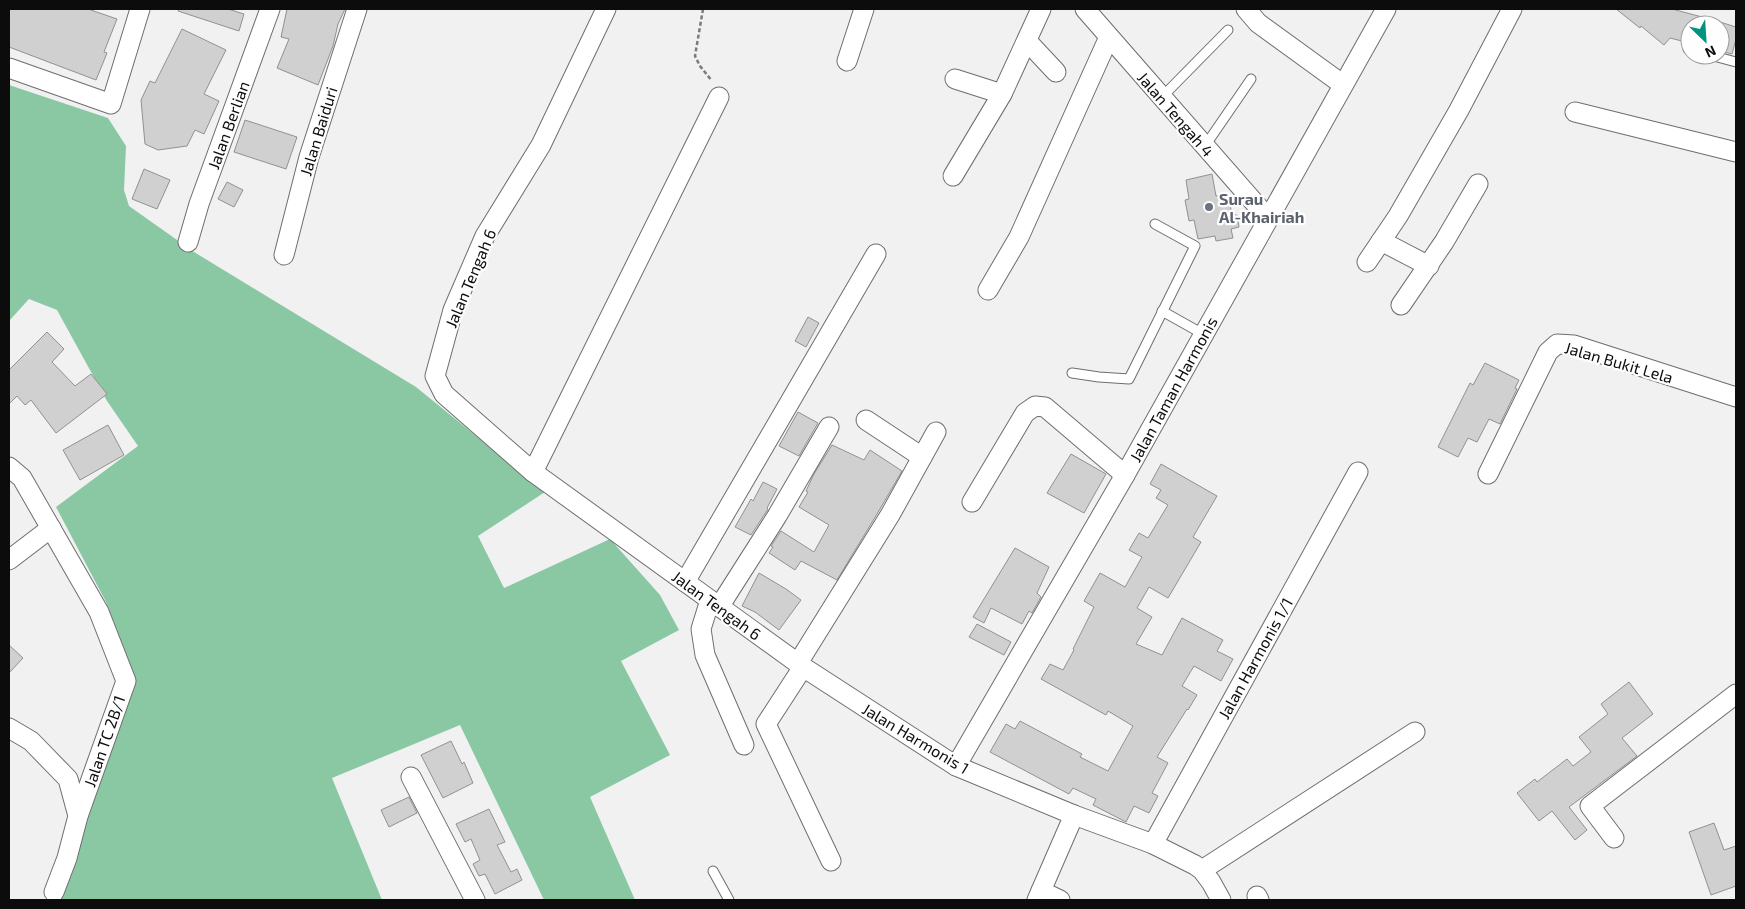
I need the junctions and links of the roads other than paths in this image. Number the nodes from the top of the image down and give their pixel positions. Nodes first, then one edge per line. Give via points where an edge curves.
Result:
1 (140, 9) edge
2 (270, 9) edge
3 (357, 9) edge
4 (606, 9) edge
5 (864, 9) edge
6 (1041, 9) edge
7 (1085, 9) edge
8 (1246, 9) edge
9 (1386, 9) edge
10 (1512, 9) edge
11 (1228, 30) dead end
12 (1109, 37) junction
13 (1027, 41) junction
14 (847, 61) dead end
15 (9, 68) edge
16 (1056, 72) dead end
17 (955, 79) dead end
18 (1251, 79) dead end
19 (1342, 84) junction
20 (1002, 94) junction
21 (719, 97) road end
22 (1162, 97) junction
23 (1575, 112) dead end
24 (1205, 146) junction
25 (1736, 152) edge
26 (953, 176) dead end
27 (1478, 184) dead end
28 (1268, 218) junction
29 (1155, 224) dead end
30 (1381, 241) junction
31 (188, 242) dead end
32 (876, 254) dead end
33 (284, 255) dead end
34 (1367, 262) dead end
35 (1429, 266) junction
36 (988, 290) dead end
37 (1401, 305) dead end
38 (1162, 311) junction
39 (1204, 334) junction
40 (1072, 373) dead end
41 (1736, 397) edge
42 (866, 420) dead end
43 (829, 427) dead end
44 (936, 432) dead end
45 (922, 457) junction
46 (9, 467) edge
47 (533, 472) junction
48 (1358, 472) dead end
49 (1488, 474) dead end
50 (1125, 475) junction
51 (972, 502) dead end
52 (51, 528) junction
53 (9, 560) edge
54 (685, 582) junction
55 (714, 603) junction
56 (800, 665) junction
57 (1736, 694) edge
58 (9, 728) edge
59 (1415, 732) dead end
60 (744, 744) dead end
61 (956, 766) junction
62 (411, 777) dead end
63 (1074, 815) junction
64 (78, 816) junction
65 (1614, 838) dead end
66 (1153, 844) junction
67 (831, 861) dead end
68 (1202, 870) junction
69 (713, 871) dead end
70 (54, 892) dead end
71 (1039, 896) edge
72 (475, 900) edge
73 (729, 900) edge
74 (1060, 900) edge
75 (1222, 900) edge

1 - 15 street via 110,104
2 - 31 street, Jalan Berlian
3 - 33 street, Jalan Baiduri via 309,156
4 - 47 street, Jalan Tengah 6 via 541,145 484,236 453,310 435,376 444,394
5 - 14 street
6 - 13 street
7 - 12 street, Jalan Tengah 4
8 - 19 street via 1258,24
9 - 19 street, Jalan Taman Harmonis
10 - 30 street via 1459,110
11 - 22 lane
12 - 22 street, Jalan Tengah 4
12 - 36 street via 1022,231
13 - 16 street
13 - 20 street
17 - 20 street
18 - 24 lane
19 - 28 street, Jalan Taman Harmonis
20 - 26 street
21 - 47 street
22 - 24 street, Jalan Tengah 4
23 - 25 street
24 - 28 street, Jalan Tengah 4
27 - 35 street
28 - 39 street, Jalan Taman Harmonis
29 - 38 lane via 1195,246
30 - 34 street
30 - 35 street
32 - 54 street
35 - 37 street
38 - 39 lane
38 - 40 lane via 1129,379
39 - 50 street, Jalan Taman Harmonis
41 - 49 street, Jalan Bukit Lela via 1574,346 1557,344 1548,352
42 - 45 street
43 - 55 street via 777,516
44 - 45 street
45 - 56 street
46 - 52 street, Jalan TC 2B/1 via 22,478
47 - 54 street, Jalan Tengah 6
48 - 66 street, Jalan Harmonis 1/1
50 - 51 street via 1046,407 1035,406 1025,413
50 - 61 street, Jalan Taman Harmonis
52 - 53 street
52 - 64 street, Jalan TC 2B/1 via 99,612 126,681
54 - 55 street, Jalan Tengah 6
55 - 56 street, Jalan Tengah 6
55 - 60 street via 701,628 704,655
56 - 61 street, Jalan Harmonis 1
56 - 67 street via 766,724
57 - 65 street via 1590,806
58 - 64 street via 31,741 68,779
59 - 68 street
61 - 63 street, Jalan Harmonis 1
62 - 72 street
63 - 66 street, Jalan Harmonis 1
63 - 71 street
64 - 70 street, Jalan TC 2B/1
66 - 68 street, Jalan Harmonis 1
68 - 75 street, Jalan Harmonis 1
69 - 73 lane
71 - 74 street

